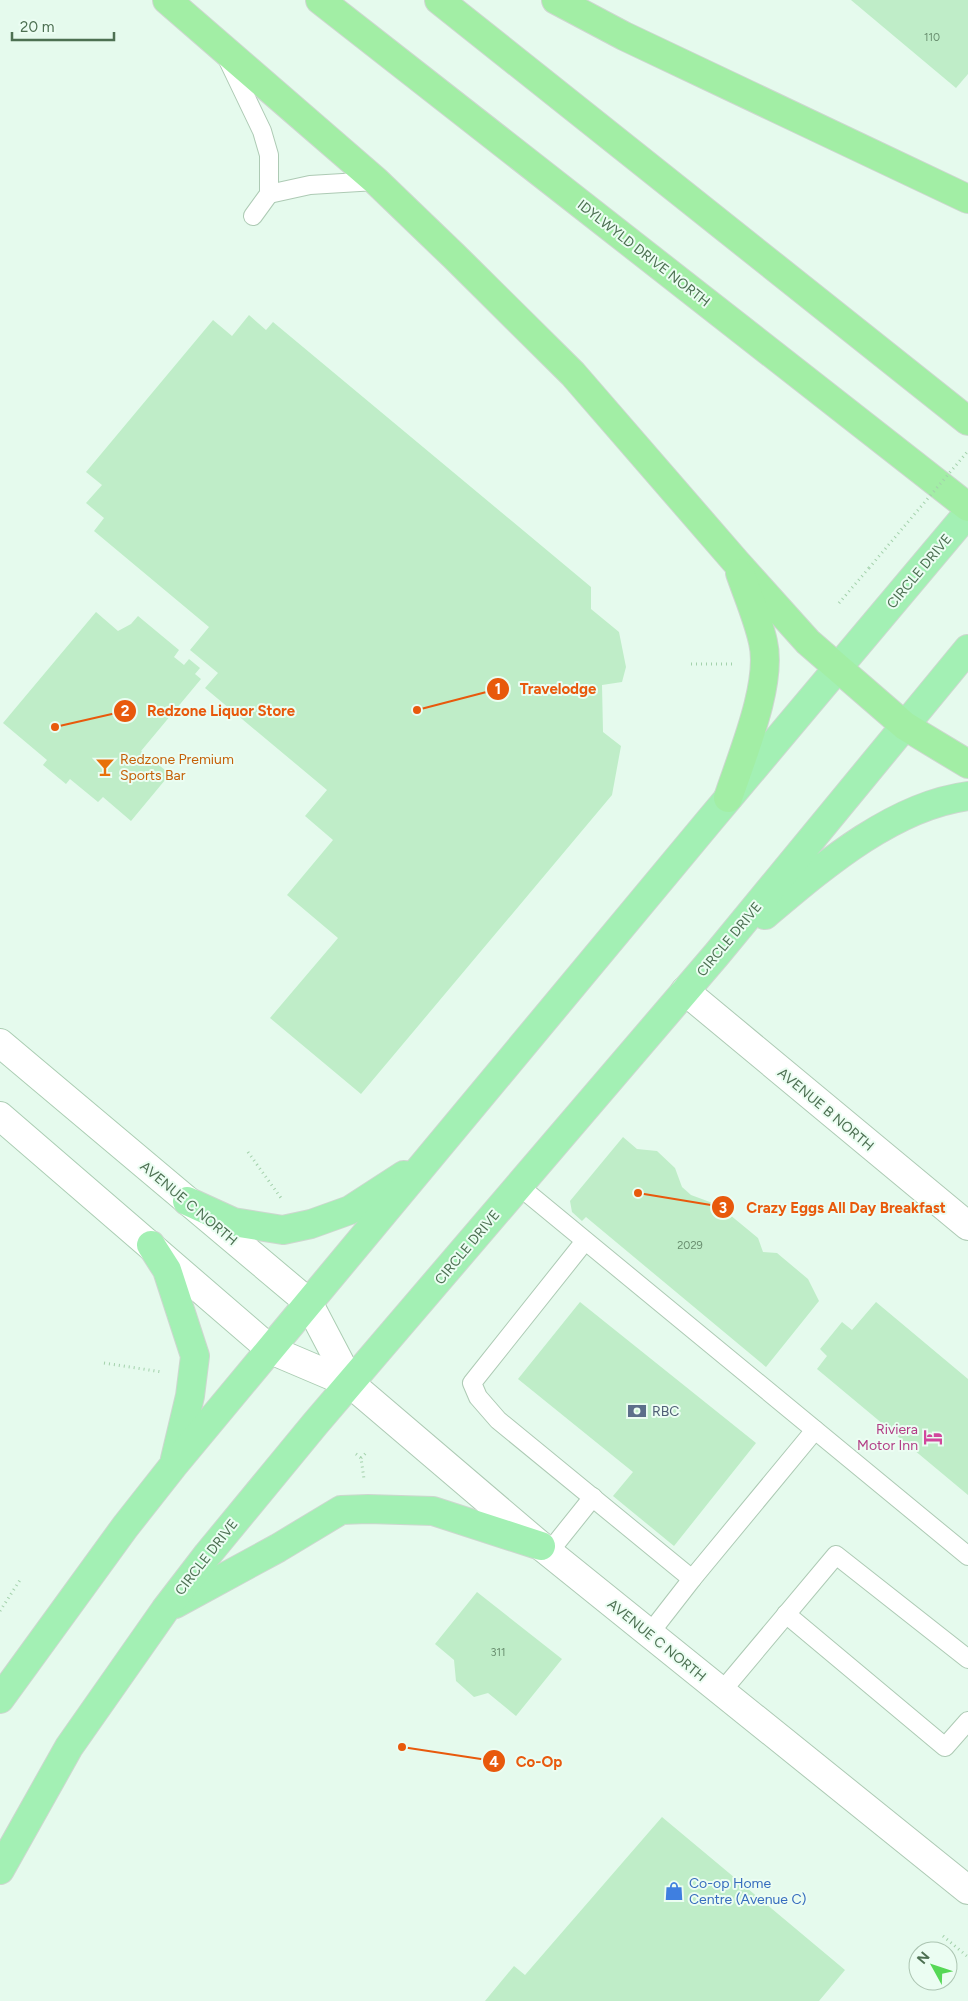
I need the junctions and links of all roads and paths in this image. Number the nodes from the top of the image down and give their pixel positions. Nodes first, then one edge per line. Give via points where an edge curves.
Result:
1 (166, 0) edge
2 (320, 0) edge
3 (439, 0) edge
4 (556, 0) edge
5 (223, 48) junction
6 (376, 181) junction
7 (269, 194) junction
8 (968, 199) edge
9 (253, 216) dead end
10 (968, 421) edge
11 (968, 451) edge
12 (968, 507) edge
13 (968, 513) edge
14 (736, 562) junction
15 (839, 603) dead end
16 (968, 650) edge
17 (691, 664) dead end
18 (735, 664) dead end
19 (839, 668) junction
20 (905, 726) junction
21 (968, 764) edge
22 (968, 796) edge
23 (728, 798) junction
24 (717, 954) junction
25 (685, 991) junction
26 (0, 1044) edge
27 (0, 1116) edge
28 (437, 1150) junction
29 (248, 1152) dead end
30 (519, 1186) junction
31 (187, 1201) junction
32 (284, 1202) dead end
33 (968, 1226) edge
34 (585, 1241) junction
35 (151, 1245) junction
36 (308, 1302) junction
37 (271, 1350) junction
38 (104, 1363) dead end
39 (167, 1373) dead end
40 (351, 1384) junction
41 (815, 1430) junction
42 (366, 1452) dead end
43 (356, 1454) dead end
44 (361, 1458) junction
45 (173, 1466) junction
46 (364, 1481) dead end
47 (593, 1497) junction
48 (545, 1549) junction
49 (968, 1556) edge
50 (692, 1579) junction
51 (20, 1580) dead end
52 (165, 1610) junction
53 (0, 1611) edge
54 (786, 1614) junction
55 (650, 1634) junction
56 (968, 1659) edge
57 (722, 1691) junction
58 (0, 1699) edge
59 (968, 1721) edge
60 (0, 1870) edge
61 (968, 1890) edge
62 (943, 1936) dead end
63 (968, 1957) edge

1 - 5 highway
2 - 12 highway, IDYLWYLD DRIVE NORTH
3 - 10 highway
4 - 8 highway via 624,36
5 - 6 highway
5 - 7 lane via 262,131 269,155
6 - 7 lane via 310,185
6 - 14 highway via 573,374
7 - 9 lane
11 - 15 path, bridge
13 - 19 highway, CIRCLE DRIVE
14 - 19 highway via 808,642
14 - 23 highway via 764,644 764,663 753,724
16 - 20 highway, CIRCLE DRIVE
17 - 18 path
19 - 20 highway
19 - 23 highway, CIRCLE DRIVE
20 - 21 highway
20 - 24 highway, CIRCLE DRIVE
22 - 24 highway via 924,806 886,824 810,877
23 - 28 highway, CIRCLE DRIVE
24 - 25 highway, CIRCLE DRIVE
25 - 30 highway, CIRCLE DRIVE
25 - 33 street, AVENUE B NORTH
26 - 31 street, AVENUE C NORTH
27 - 35 street, AVENUE C NORTH
28 - 31 highway via 350,1210 284,1230 233,1222
28 - 36 highway, CIRCLE DRIVE
29 - 32 path
30 - 34 lane
30 - 40 highway, CIRCLE DRIVE
31 - 36 street, AVENUE C NORTH
34 - 41 lane
34 - 47 lane via 472,1383 478,1397 498,1420
35 - 37 street, AVENUE C NORTH
35 - 45 highway via 167,1270 195,1356 190,1396
36 - 37 highway, CIRCLE DRIVE
36 - 40 street, AVENUE C NORTH
37 - 40 street, AVENUE C NORTH
37 - 45 highway, CIRCLE DRIVE
38 - 39 path
40 - 48 street, AVENUE C NORTH
40 - 52 highway, CIRCLE DRIVE
41 - 49 lane
41 - 50 lane
42 - 44 path
43 - 44 path
44 - 46 path
45 - 58 highway, CIRCLE DRIVE
47 - 48 lane
47 - 50 lane
48 - 52 highway via 433,1511 341,1510
48 - 55 street, AVENUE C NORTH
50 - 55 lane
51 - 53 path
52 - 60 highway, CIRCLE DRIVE via 69,1747
54 - 56 lane via 836,1555
54 - 57 lane
54 - 59 lane via 945,1747
55 - 57 street, AVENUE C NORTH
57 - 61 street, AVENUE C NORTH
62 - 63 path

